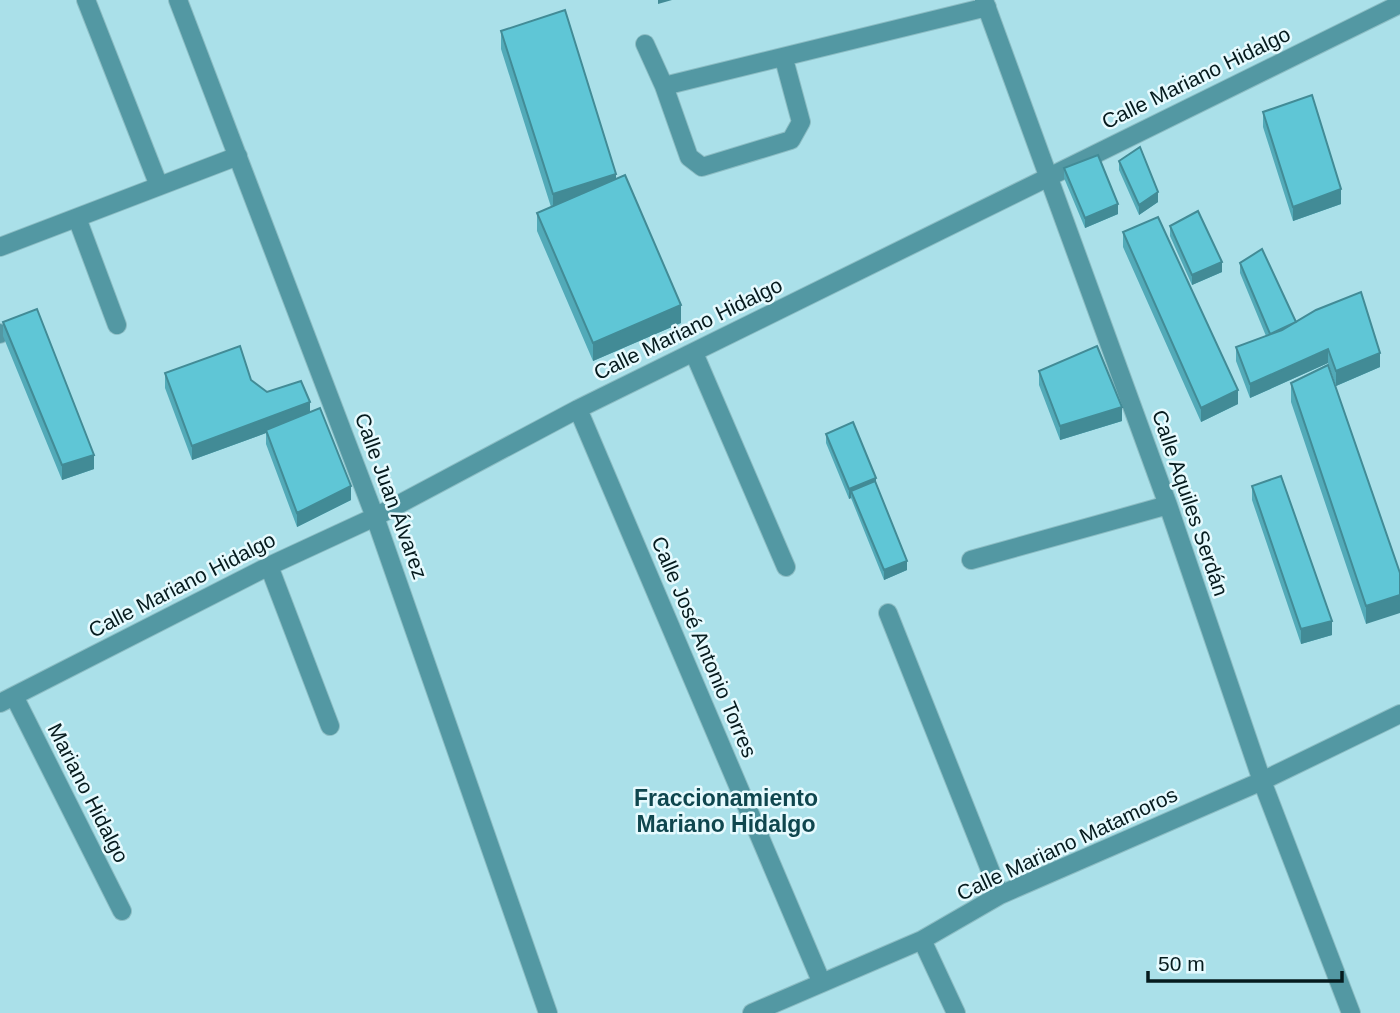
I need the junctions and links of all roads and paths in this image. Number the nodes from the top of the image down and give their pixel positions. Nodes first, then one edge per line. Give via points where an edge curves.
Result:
1 (86, 0) edge
2 (178, 0) edge
3 (985, 4) edge
4 (1400, 4) edge
5 (645, 44) dead end
6 (784, 59) junction
7 (664, 86) junction
8 (238, 156) junction
9 (1047, 176) junction
10 (159, 186) junction
11 (77, 218) junction
12 (0, 247) edge
13 (117, 325) dead end
14 (694, 353) junction
15 (578, 409) junction
16 (1168, 505) junction
17 (375, 517) junction
18 (971, 560) dead end
19 (269, 566) junction
20 (786, 567) dead end
21 (888, 613) dead end
22 (7, 699) edge
23 (1400, 714) edge
24 (330, 726) dead end
25 (1262, 781) junction
26 (1000, 895) junction
27 (122, 911) dead end
28 (922, 940) junction
29 (821, 981) junction
30 (548, 1013) edge
31 (752, 1013) edge
32 (956, 1013) edge
33 (1350, 1013) edge

1 - 10 street
2 - 8 street, Calle Juan Álvarez
3 - 6 street, Calle Aquiles Serdán
3 - 9 street, Calle Aquiles Serdán
4 - 9 street, Calle Mariano Hidalgo
5 - 7 street
6 - 7 street, Calle Aquiles Serdán
6 - 7 street via 801,122 791,140 719,164 702,167 689,156
8 - 10 street
8 - 17 street, Calle Juan Álvarez
9 - 14 street, Calle Mariano Hidalgo
9 - 16 street, Calle Aquiles Serdán
10 - 11 street
11 - 12 street
11 - 13 street
14 - 15 street, Calle Mariano Hidalgo
14 - 20 street
15 - 17 street, Calle Mariano Hidalgo
15 - 29 street, Calle José Antonio Torres
16 - 18 street
16 - 25 street, Calle Aquiles Serdán
17 - 19 street, Calle Mariano Hidalgo
17 - 30 street, Calle Juan Álvarez
19 - 22 street, Calle Mariano Hidalgo
19 - 24 street
21 - 26 street
22 - 27 street, Mariano Hidalgo
23 - 25 street, Calle Mariano Matamoros
25 - 26 street, Calle Mariano Matamoros
25 - 33 street, Calle Aquiles Serdán
26 - 28 street, Calle Mariano Matamoros
28 - 29 street, Calle Mariano Matamoros
28 - 32 street
29 - 31 street, Calle Mariano Matamoros

